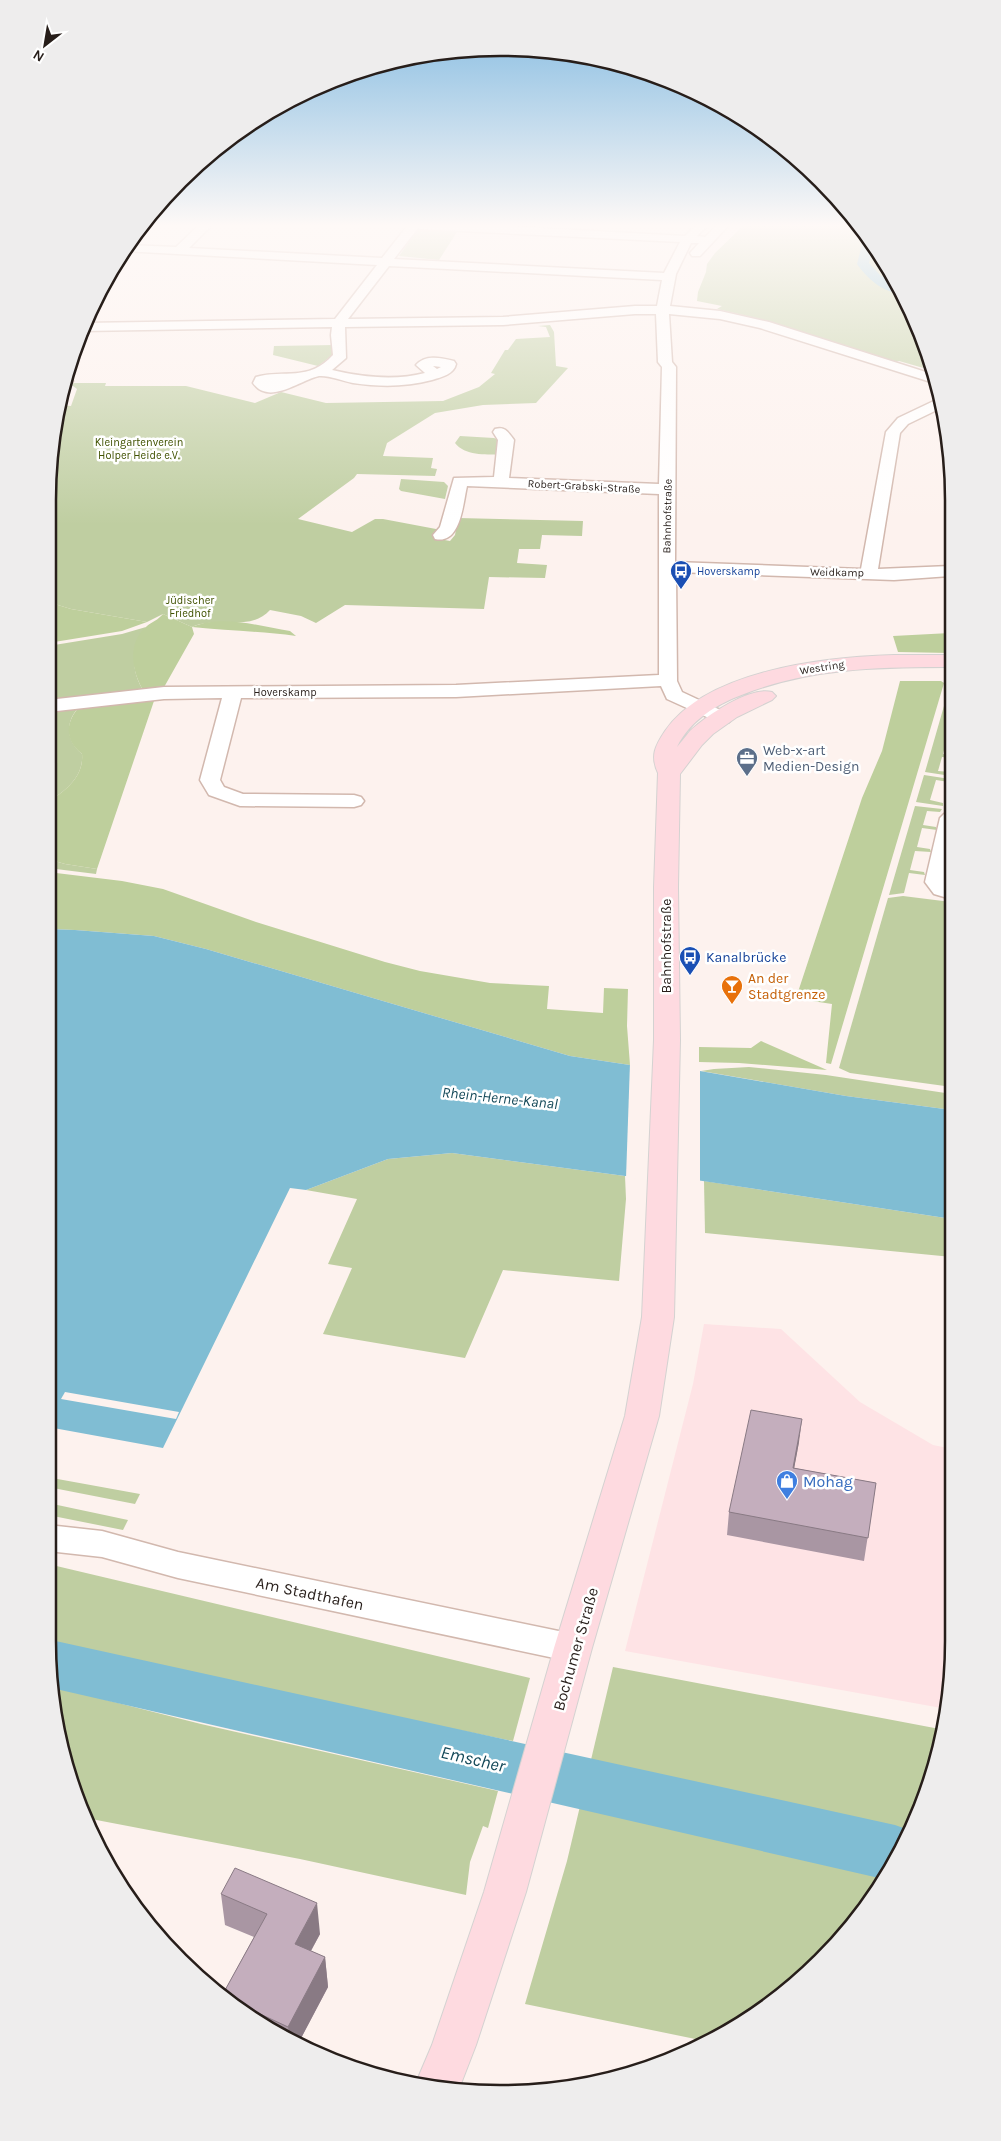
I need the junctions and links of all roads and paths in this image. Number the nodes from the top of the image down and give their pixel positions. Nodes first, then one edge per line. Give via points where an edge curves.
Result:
1 (340, 324) edge
2 (261, 325) edge
3 (663, 325) edge
4 (678, 325) edge
5 (764, 325) edge
6 (91, 327) edge
7 (670, 367) junction
8 (318, 371) junction
9 (435, 374) dead end
10 (927, 377) edge
11 (294, 379) dead end
12 (934, 405) edge
13 (500, 432) dead end
14 (501, 482) junction
15 (668, 489) junction
16 (441, 535) dead end
17 (666, 567) junction
18 (945, 571) edge
19 (868, 574) junction
20 (945, 661) edge
21 (945, 672) edge
22 (668, 681) junction
23 (233, 693) junction
24 (56, 705) edge
25 (700, 708) junction
26 (722, 718) junction
27 (670, 773) junction
28 (354, 801) dead end
29 (945, 844) edge
30 (945, 890) edge
31 (662, 1201) joint
32 (56, 1539) edge
33 (573, 1648) junction
34 (439, 2080) edge

1 - 8 street via 337,332 341,348 339,358
2 - 6 street
3 - 7 street, Bahnhofstraße via 665,362
4 - 7 street, Bahnhofstraße via 676,362
5 - 10 street
7 - 15 street, Bahnhofstraße
8 - 9 street via 358,381 410,381
8 - 11 street
12 - 19 street, Weidkamp via 903,421 893,432
13 - 14 street via 506,440
14 - 15 street, Robert-Grabski-Straße
14 - 16 street, Robert-Grabski-Straße via 460,481 448,529
15 - 17 street, Bahnhofstraße
17 - 19 street, Weidkamp
17 - 22 street, Bahnhofstraße
18 - 19 street
20 - 25 main road, Westring via 880,661 818,666 766,678
21 - 26 main road, Westring via 854,674 804,682 763,697
22 - 23 street, Hoverskamp via 456,691
22 - 25 street via 674,695
23 - 24 street, Hoverskamp via 164,693
23 - 28 street, Hoverskamp via 210,780 216,791 229,798 246,801
25 - 26 street
25 - 27 main road, Bahnhofstraße via 667,742 664,762
26 - 27 main road via 698,736
27 - 31 main road, Bahnhofstraße
29 - 30 street via 936,882
31 - 33 main road, Bochumer Straße via 658,1317 642,1416
32 - 33 street, Am Stadthafen via 102,1544 178,1565
33 - 34 main road, Bochumer Straße via 480,1970

